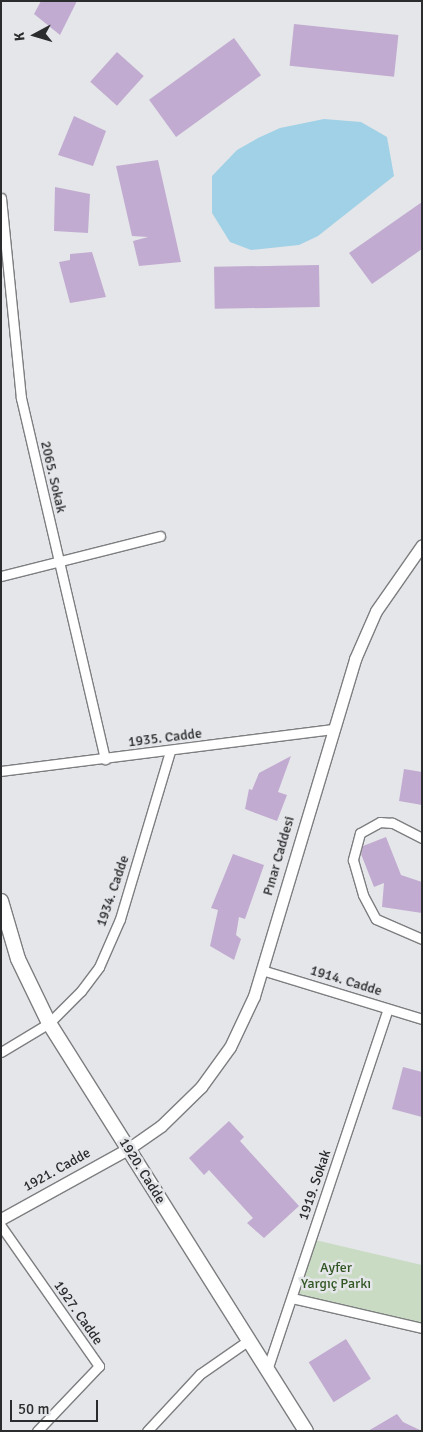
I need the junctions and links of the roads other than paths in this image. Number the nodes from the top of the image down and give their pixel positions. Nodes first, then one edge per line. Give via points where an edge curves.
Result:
1 (1, 198) edge
2 (160, 536) dead end
3 (422, 545) edge
4 (59, 562) junction
5 (1, 576) edge
6 (332, 729) junction
7 (170, 752) junction
8 (105, 759) junction
9 (1, 771) edge
10 (422, 838) edge
11 (1, 901) edge
12 (422, 938) edge
13 (262, 970) junction
14 (388, 1009) junction
15 (422, 1019) edge
16 (49, 1023) junction
17 (1, 1052) edge
18 (128, 1149) junction
19 (1, 1219) edge
20 (1, 1226) edge
21 (292, 1298) junction
22 (422, 1328) edge
23 (248, 1340) junction
24 (268, 1370) junction
25 (301, 1429) edge
26 (37, 1431) edge
27 (147, 1431) edge

1 - 4 street, 2065. Sokak via 15,359
2 - 4 street
3 - 6 street, Pınar Caddesi via 390,588 364,636
4 - 5 street
4 - 8 street, 2065. Sokak
6 - 7 street, 1935. Cadde
6 - 13 street, Pınar Caddesi
7 - 8 street, 1935. Cadde
7 - 16 street, 1934. Cadde via 120,918 99,967 82,991
8 - 9 street, 1935. Cadde
10 - 12 street via 392,823 380,822 360,833 353,860 363,895 376,920
11 - 16 main road, 1920. Cadde via 21,966
13 - 14 street, 1914. Cadde
13 - 18 street, Pınar Caddesi via 243,1023 215,1070 182,1107
14 - 15 street, 1914. Cadde
14 - 21 street, 1919. Sokak
16 - 17 street, 1934. Cadde
16 - 18 main road, 1920. Cadde
18 - 19 street, 1921. Cadde
18 - 23 main road, 1920. Cadde
20 - 26 street, 1927. Cadde via 99,1366
21 - 22 street
21 - 24 street, 1919. Sokak
23 - 24 main road, 1920. Cadde
23 - 27 street via 200,1374
24 - 25 main road, 1920. Cadde

